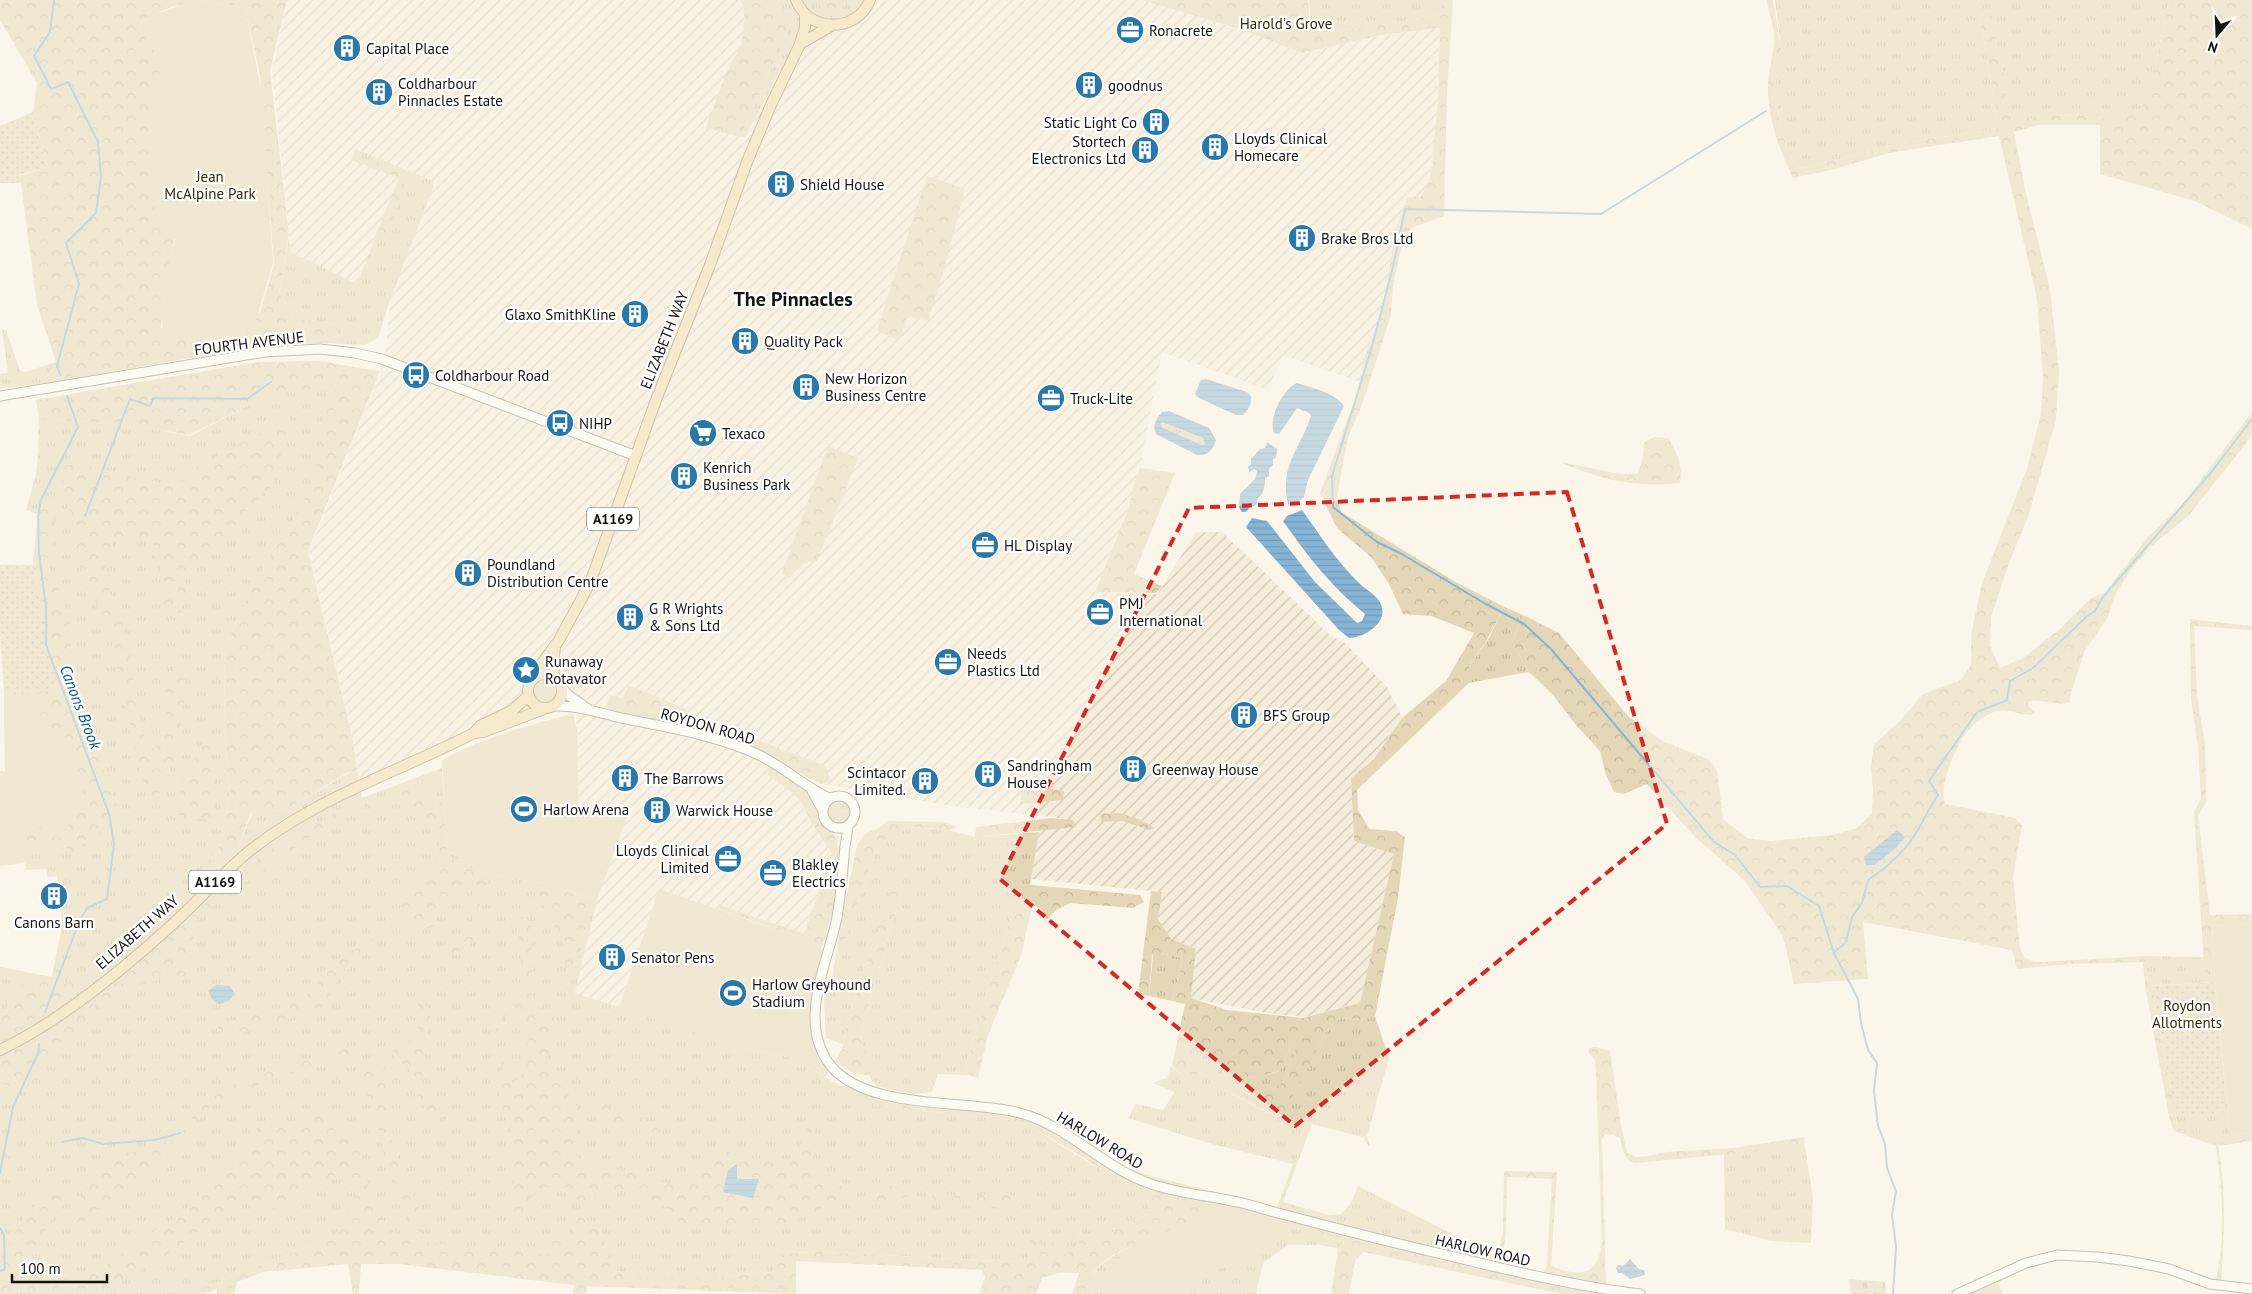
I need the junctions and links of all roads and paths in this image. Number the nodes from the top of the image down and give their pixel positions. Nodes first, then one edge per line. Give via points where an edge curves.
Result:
1 (796, 0) edge
2 (870, 0) edge
3 (805, 15) junction
4 (831, 26) junction
5 (800, 44) junction
6 (0, 396) edge
7 (636, 456) junction
8 (555, 647) junction
9 (535, 677) junction
10 (558, 682) junction
11 (528, 696) junction
12 (549, 708) junction
13 (588, 709) junction
14 (474, 733) junction
15 (811, 789) junction
16 (829, 798) junction
17 (822, 809) junction
18 (848, 825) junction
19 (834, 827) junction
20 (845, 845) junction
21 (0, 1050) edge
22 (2252, 1289) edge
23 (2217, 1290) edge
24 (1640, 1294) edge
25 (1957, 1294) edge

1 - 3 main road
2 - 4 main road via 856,18
3 - 4 main road
3 - 5 main road, ELIZABETH WAY / A1169
4 - 5 main road
5 - 7 main road, ELIZABETH WAY / A1169 via 747,162
6 - 7 street, FOURTH AVENUE via 265,352 328,349 382,359
7 - 8 main road, ELIZABETH WAY / A1169 via 590,583
8 - 9 main road, ELIZABETH WAY / A1169
8 - 10 main road, ELIZABETH WAY / A1169 via 553,664
9 - 10 main road via 545,674
9 - 11 main road via 529,685
10 - 12 main road via 561,698
10 - 13 street, ROYDON ROAD via 567,694
11 - 12 main road via 534,705
11 - 14 main road, ELIZABETH WAY / A1169 via 513,710 480,726
12 - 13 street, ROYDON ROAD
12 - 14 main road, ELIZABETH WAY / A1169
13 - 15 street, ROYDON ROAD via 742,748 785,770
14 - 21 main road, ELIZABETH WAY / A1169 via 311,810 279,830 247,853 122,968 38,1030
15 - 16 street, ROYDON ROAD
15 - 17 street, ROYDON ROAD
16 - 17 street
16 - 18 street via 842,796 852,803 855,814
17 - 19 street via 826,822
18 - 19 street
18 - 20 street, HARLOW ROAD
19 - 20 street
20 - 24 street, HARLOW ROAD via 837,920 818,989 815,1017 821,1048 832,1066 846,1078 866,1089 924,1103 1021,1113 1048,1124 1113,1166 1148,1183 1176,1191 1234,1201 1542,1278
22 - 23 street
23 - 25 street via 2160,1266 2112,1258 2057,1255 2026,1263

